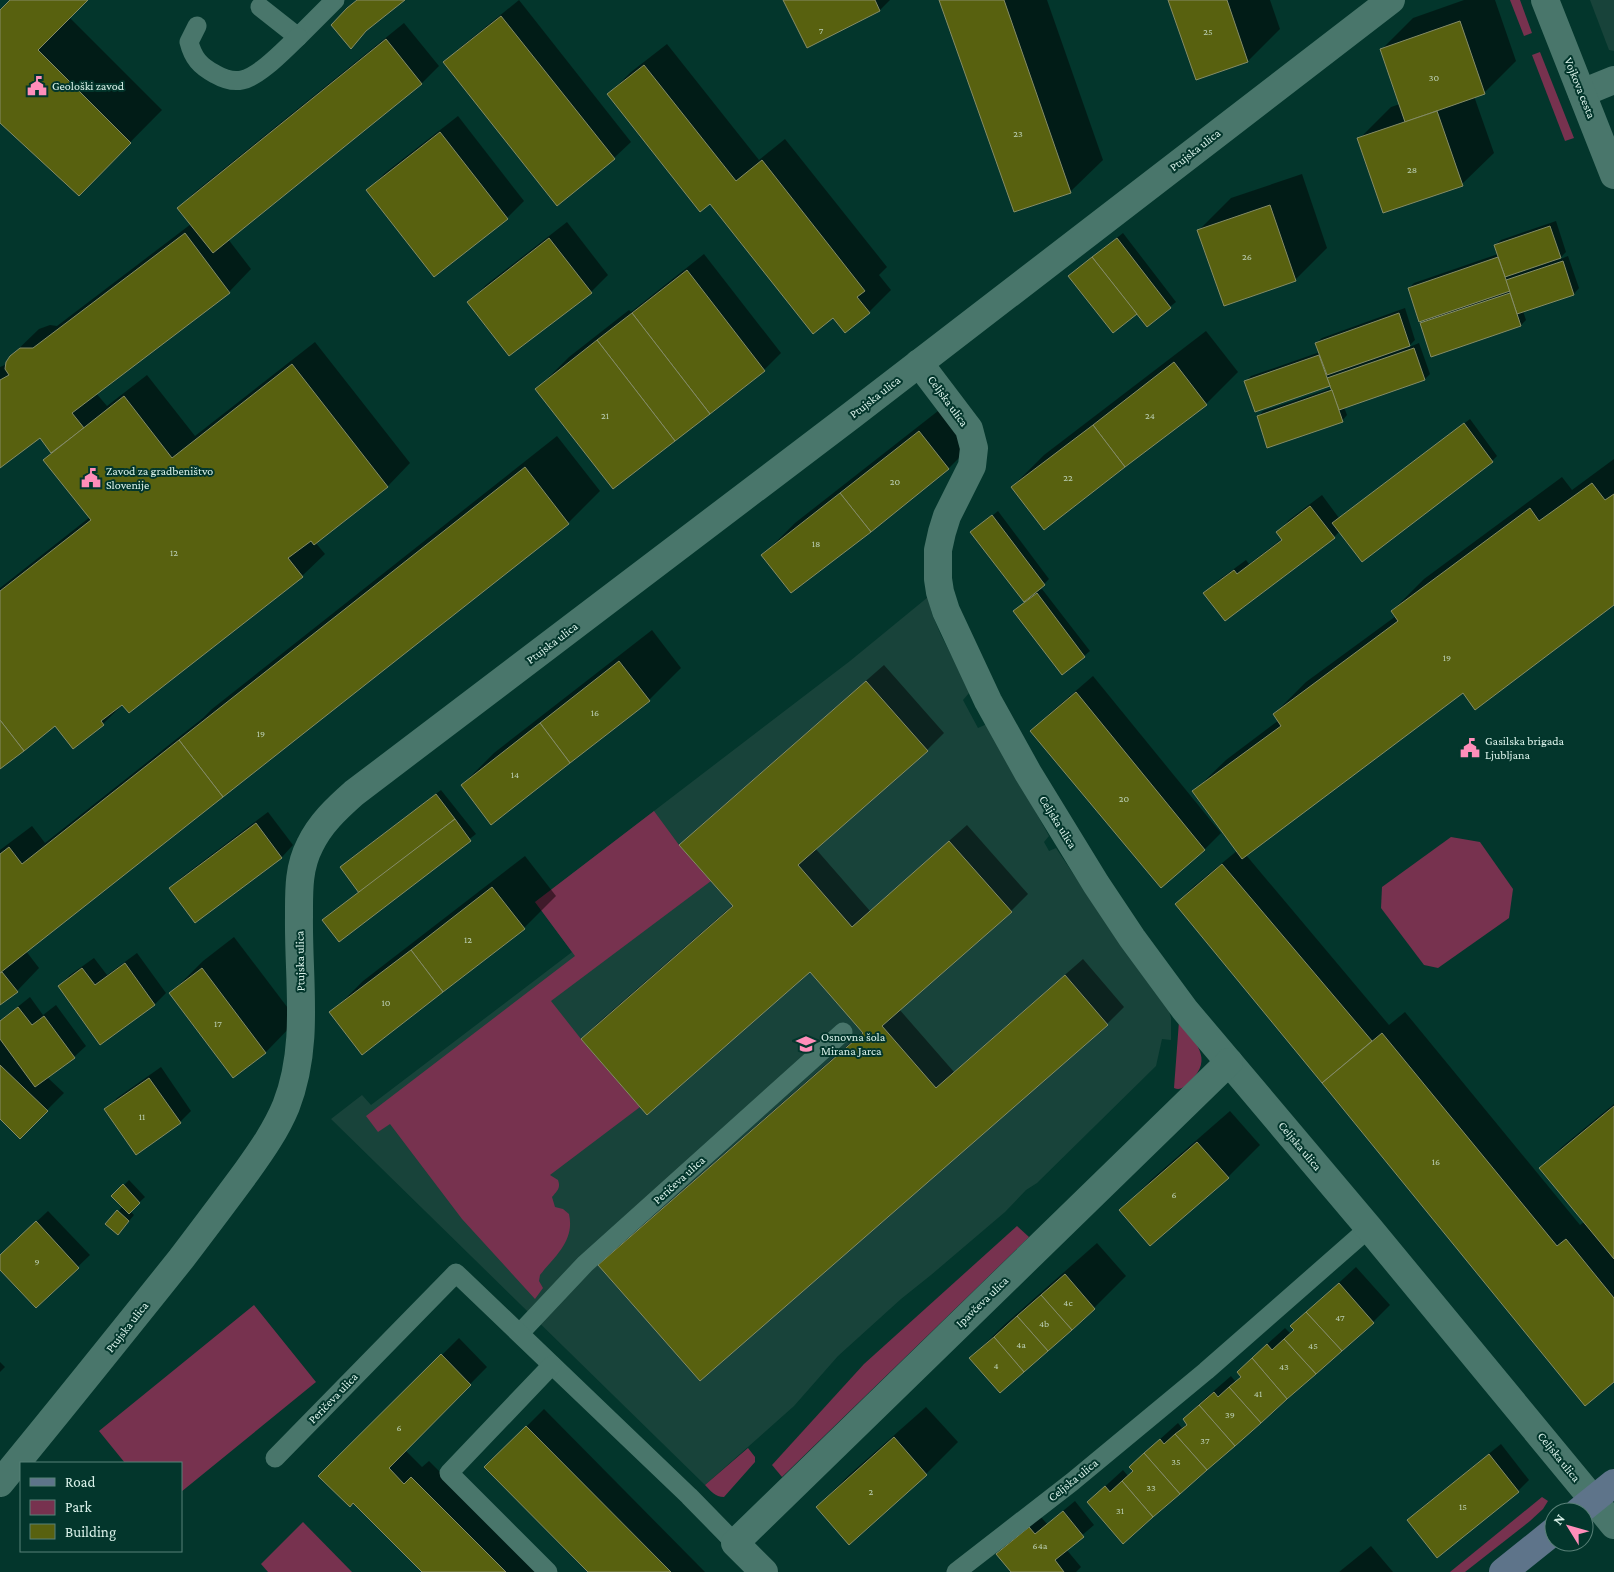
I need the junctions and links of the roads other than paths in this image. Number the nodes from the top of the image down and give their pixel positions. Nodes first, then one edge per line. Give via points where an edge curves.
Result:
1 (335, 0) edge
2 (1391, 0) edge
3 (1545, 0) edge
4 (260, 7) dead end
5 (197, 26) dead end
6 (298, 37) junction
7 (1614, 80) edge
8 (1582, 93) junction
9 (1614, 175) edge
10 (919, 363) junction
11 (843, 1032) dead end
12 (1229, 1062) junction
13 (1369, 1228) junction
14 (520, 1334) junction
15 (552, 1364) junction
16 (275, 1458) dead end
17 (0, 1483) edge
18 (1595, 1498) edge
19 (1614, 1525) edge
20 (1544, 1539) edge
21 (735, 1543) junction
22 (548, 1572) edge
23 (764, 1572) edge
24 (956, 1572) edge
25 (1503, 1572) edge

1 - 6 lane
2 - 10 street, Ptujska ulica
3 - 8 street, Vojkova cesta
4 - 6 lane
5 - 6 lane via 189,42 193,56 206,70 241,81 260,71
7 - 8 street
8 - 9 street, Vojkova cesta
10 - 12 street, Celjska ulica via 969,430 974,448 972,466 948,516 938,550 938,578 946,611 988,701 1096,884 1132,938
10 - 17 street, Ptujska ulica via 334,810 309,846 302,867 299,883 302,1030 295,1076 272,1136 220,1209
11 - 14 lane, Peričeva ulica via 585,1264
12 - 13 street, Celjska ulica
12 - 21 street, Ipavčeva ulica
13 - 18 street, Celjska ulica
13 - 24 lane, Celjska ulica via 1184,1390
14 - 15 lane, Peričeva ulica
14 - 16 lane, Peričeva ulica via 456,1273
15 - 21 lane, Peričeva ulica
15 - 22 lane via 449,1473
18 - 19 street, Celjska ulica
20 - 25 main road
21 - 23 street, Peričeva ulica

